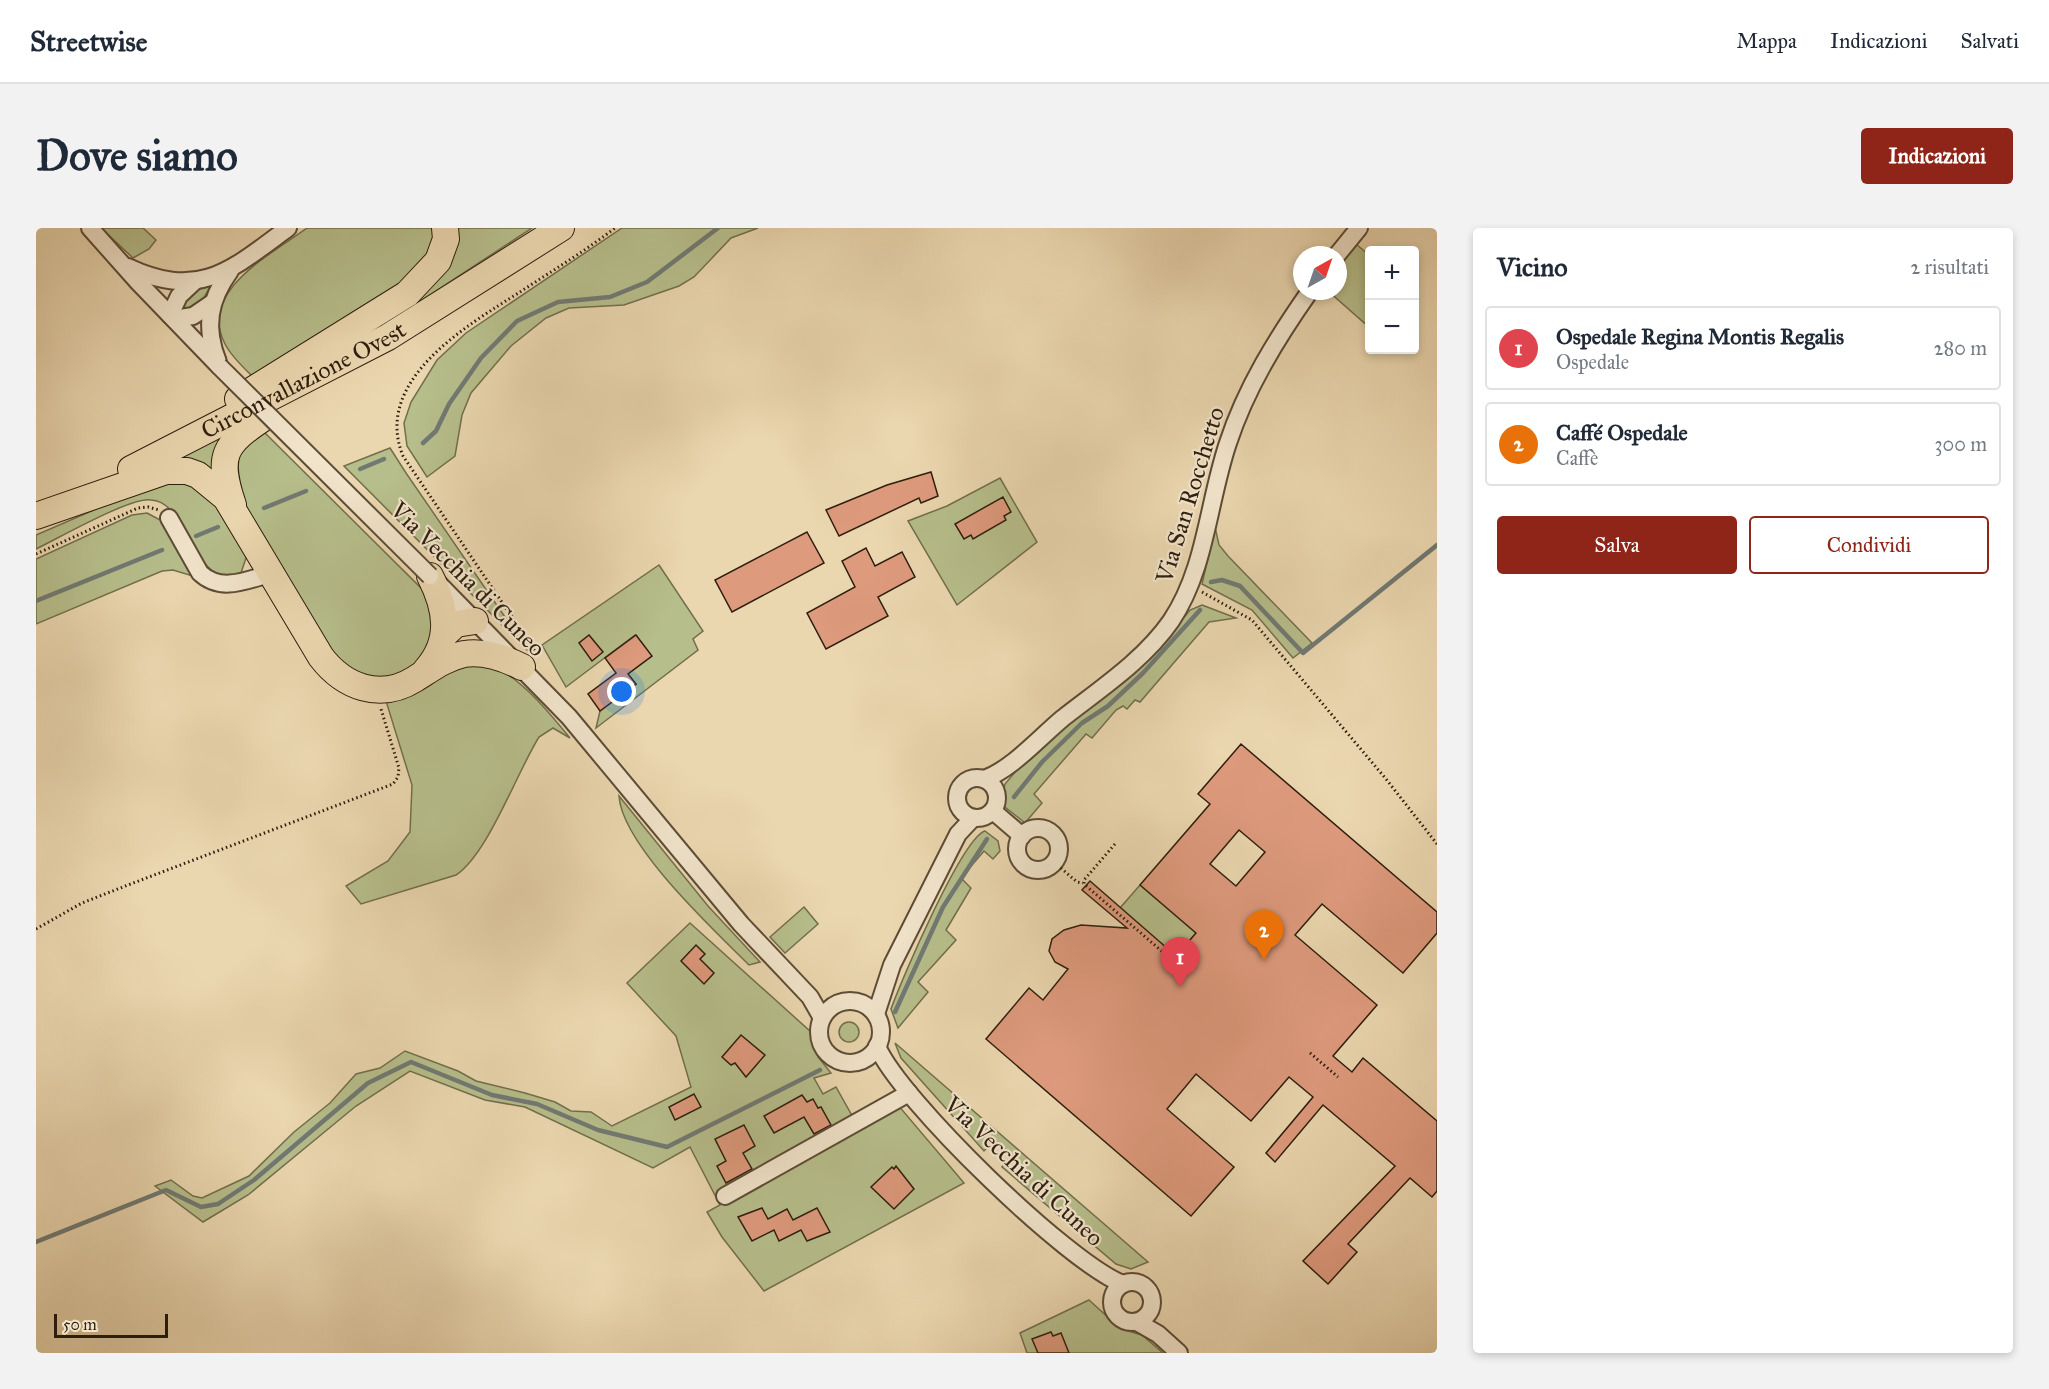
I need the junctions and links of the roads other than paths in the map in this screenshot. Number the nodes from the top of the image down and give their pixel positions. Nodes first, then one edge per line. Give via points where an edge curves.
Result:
1 (90, 228) edge
2 (288, 228) edge
3 (446, 228) edge
4 (561, 228) edge
5 (1359, 228) edge
6 (1344, 246) edge
7 (122, 264) junction
8 (230, 271) junction
9 (194, 282) junction
10 (1304, 300) edge
11 (212, 303) junction
12 (172, 317) junction
13 (364, 350) junction
14 (219, 366) junction
15 (142, 464) junction
16 (235, 511) junction
17 (36, 515) edge
18 (169, 518) road end
19 (272, 573) junction
20 (430, 576) junction
21 (477, 622) junction
22 (444, 635) junction
23 (465, 654) junction
24 (426, 671) junction
25 (531, 675) junction
26 (1010, 764) junction
27 (984, 779) junction
28 (996, 792) junction
29 (993, 811) junction
30 (967, 814) junction
31 (1022, 836) junction
32 (892, 965) junction
33 (795, 980) junction
34 (854, 1001) junction
35 (834, 1005) junction
36 (876, 1014) junction
37 (822, 1018) junction
38 (877, 1046) junction
39 (863, 1060) junction
40 (904, 1088) junction
41 (725, 1196) dead end
42 (1118, 1289) junction
43 (1152, 1308) junction
44 (1137, 1322) junction
45 (1176, 1350) edge

1 - 7 street, Via Vecchia di Cuneo
2 - 8 street
3 - 15 highway via 438,261 407,294 191,428
4 - 13 highway, Circonvallazione Ovest
5 - 6 street
7 - 9 street via 155,278
7 - 12 street, Via Vecchia di Cuneo
8 - 9 street
8 - 11 street
9 - 12 street via 179,296
10 - 26 street, Via San Rocchetto via 1260,371 1233,429 1190,585 1171,621 1150,646
11 - 12 street via 193,316
11 - 14 street via 210,337
12 - 14 street, Via Vecchia di Cuneo
13 - 15 highway, Circonvallazione Ovest
13 - 16 highway via 234,439 224,467
14 - 20 street, Via Vecchia di Cuneo, bridge
15 - 17 highway, Circonvallazione Ovest
16 - 17 highway via 208,481 176,470
16 - 19 highway
18 - 19 street via 207,580 227,584
19 - 24 highway via 329,668 352,684 375,690 404,685
20 - 21 street, Via Vecchia di Cuneo
20 - 22 highway via 444,612
21 - 22 highway via 456,624
21 - 23 highway via 475,639
21 - 25 street, Via Vecchia di Cuneo
22 - 24 highway via 439,654
23 - 24 highway
23 - 25 highway via 486,654
25 - 33 street, Via Vecchia di Cuneo via 755,940
26 - 27 street, Via San Rocchetto
26 - 28 street, Via San Rocchetto
27 - 28 street
27 - 30 street, Via San Rocchetto via 967,780 957,793
28 - 29 street, Via San Rocchetto
29 - 30 street via 987,816
29 - 31 street
30 - 32 street
31 - 31 street via 1034,828 1051,832 1059,845 1054,862 1042,870 1025,866 1017,849
32 - 34 street via 878,983
32 - 36 street
33 - 35 street, Via Vecchia di Cuneo
33 - 37 street, Via Vecchia di Cuneo
34 - 35 street
34 - 36 street
35 - 37 street
36 - 38 street via 881,1030
37 - 39 street, Via Vecchia di Cuneo via 819,1030 827,1053 850,1063
38 - 39 street
38 - 40 street, Via Vecchia di Cuneo
39 - 40 street, Via Vecchia di Cuneo
40 - 41 street
40 - 42 street, Via Vecchia di Cuneo via 985,1174
42 - 43 street, Via Vecchia di Cuneo via 1137,1282 1143,1285 1152,1299
42 - 44 street, Via Vecchia di Cuneo via 1111,1303 1119,1318
43 - 44 street
43 - 45 street, Via Vecchia di Cuneo
44 - 45 street, Via Vecchia di Cuneo

